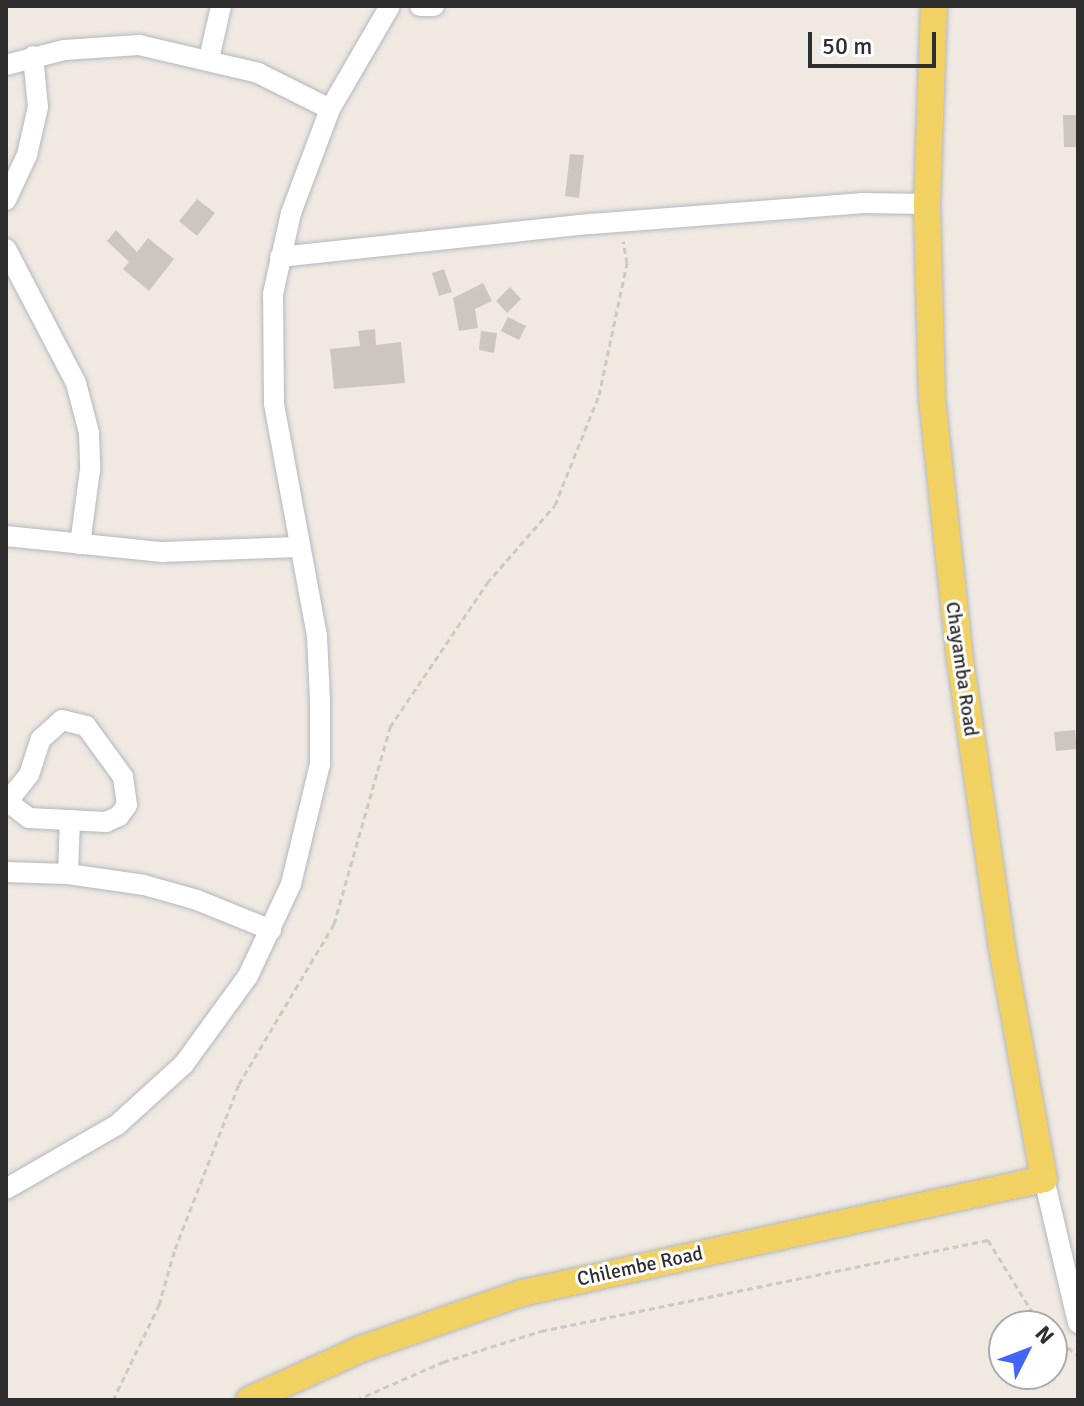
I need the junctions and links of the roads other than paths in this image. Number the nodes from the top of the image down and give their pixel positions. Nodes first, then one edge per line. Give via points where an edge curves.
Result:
1 (221, 6) edge
2 (390, 6) edge
3 (420, 6) edge
4 (434, 6) edge
5 (934, 6) edge
6 (33, 56) junction
7 (209, 59) junction
8 (6, 65) edge
9 (330, 109) junction
10 (6, 200) edge
11 (927, 204) junction
12 (6, 249) edge
13 (280, 257) junction
14 (6, 536) edge
15 (80, 544) junction
16 (298, 547) junction
17 (70, 820) junction
18 (6, 872) edge
19 (68, 874) junction
20 (271, 930) junction
21 (1044, 1179) junction
22 (6, 1189) edge
23 (1078, 1323) edge
24 (249, 1400) edge

1 - 7 street
2 - 9 street
3 - 4 street
5 - 11 main road, Chayamba Road
6 - 7 street via 139,45
6 - 8 street
6 - 10 street via 36,120
7 - 9 street via 258,73
9 - 13 street
11 - 13 street via 861,203 619,222
11 - 21 main road, Chayamba Road via 932,397 960,660 1002,947
12 - 15 street via 57,339 83,408 90,470
13 - 16 street via 273,294 272,375
14 - 15 street
15 - 16 street via 162,552
16 - 20 street via 317,636 320,764 309,823
17 - 17 street via 29,818 18,813 11,797 29,775 41,739 62,720 74,720 94,734 128,791 119,816 106,822
17 - 19 street
18 - 19 street
19 - 20 street via 197,900
20 - 22 street via 216,1023 163,1084 77,1152
21 - 23 street, Chayamba Road
21 - 24 main road, Chilembe Road via 522,1293 361,1349

